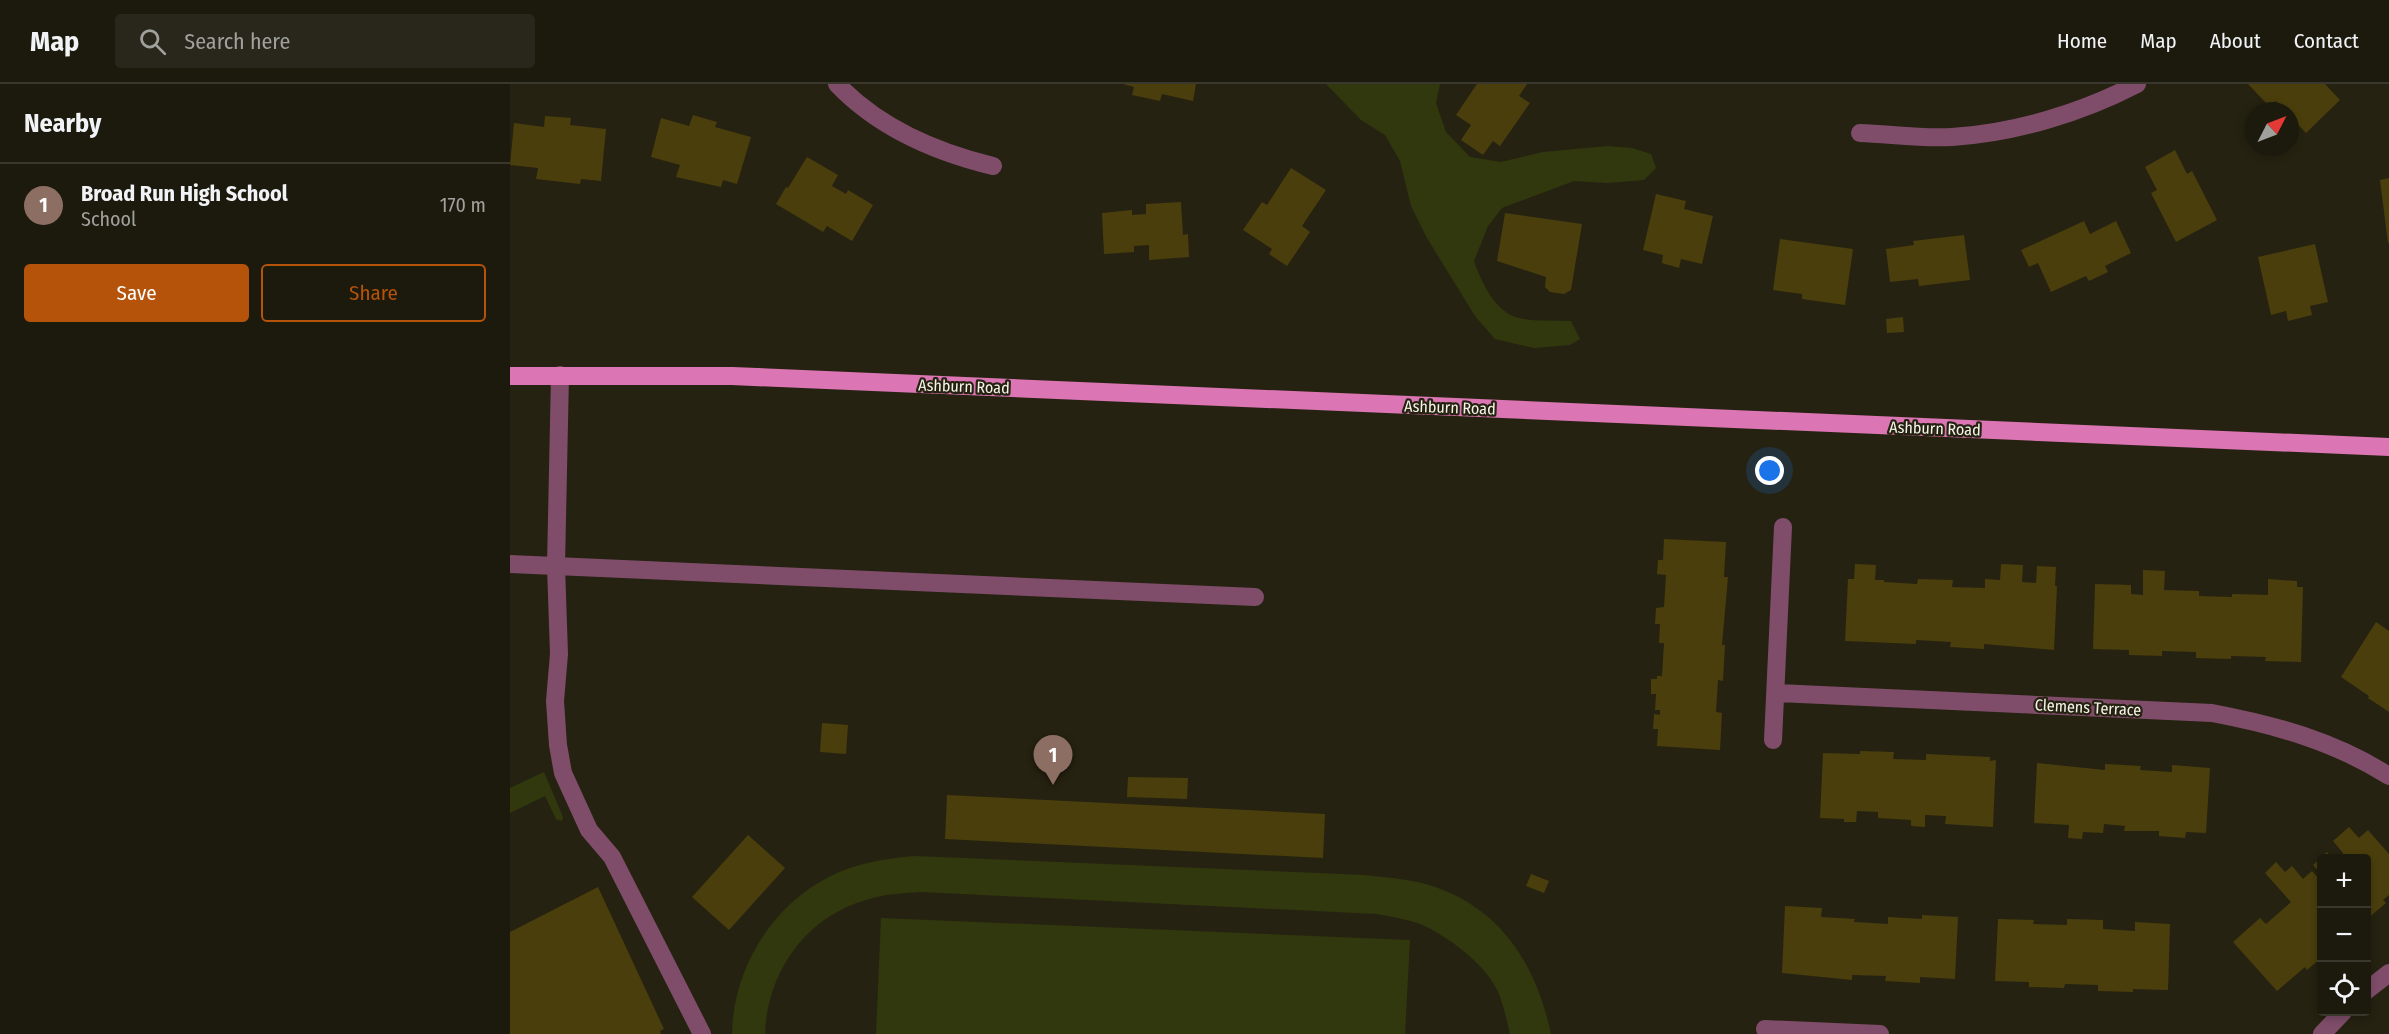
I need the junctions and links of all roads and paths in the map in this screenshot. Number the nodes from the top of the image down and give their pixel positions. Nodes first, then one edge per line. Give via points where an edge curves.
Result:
1 (837, 84) edge
2 (2136, 84) edge
3 (1860, 133) dead end
4 (993, 166) dead end
5 (560, 375) junction
6 (510, 376) edge
7 (2389, 447) edge
8 (1783, 527) dead end
9 (510, 564) edge
10 (556, 566) junction
11 (1255, 597) dead end
12 (1776, 693) junction
13 (1773, 740) dead end
14 (2389, 776) edge
15 (2389, 973) edge
16 (2371, 988) edge
17 (2338, 1016) edge
18 (1765, 1029) dead end
19 (702, 1034) edge
20 (1880, 1034) edge
21 (2322, 1034) edge

1 - 4 street via 882,122 911,137
2 - 3 street via 2074,112 2029,125 1951,137
5 - 6 main road, Ashburn Road
5 - 7 main road, Ashburn Road via 744,376
5 - 10 street
8 - 12 street
9 - 10 street
10 - 11 street
10 - 19 street via 559,654 555,701 563,773 590,830 612,857
12 - 13 street
12 - 14 street, Clemens Terrace via 2212,713 2268,724 2323,741
15 - 16 street
17 - 21 street
18 - 20 street

